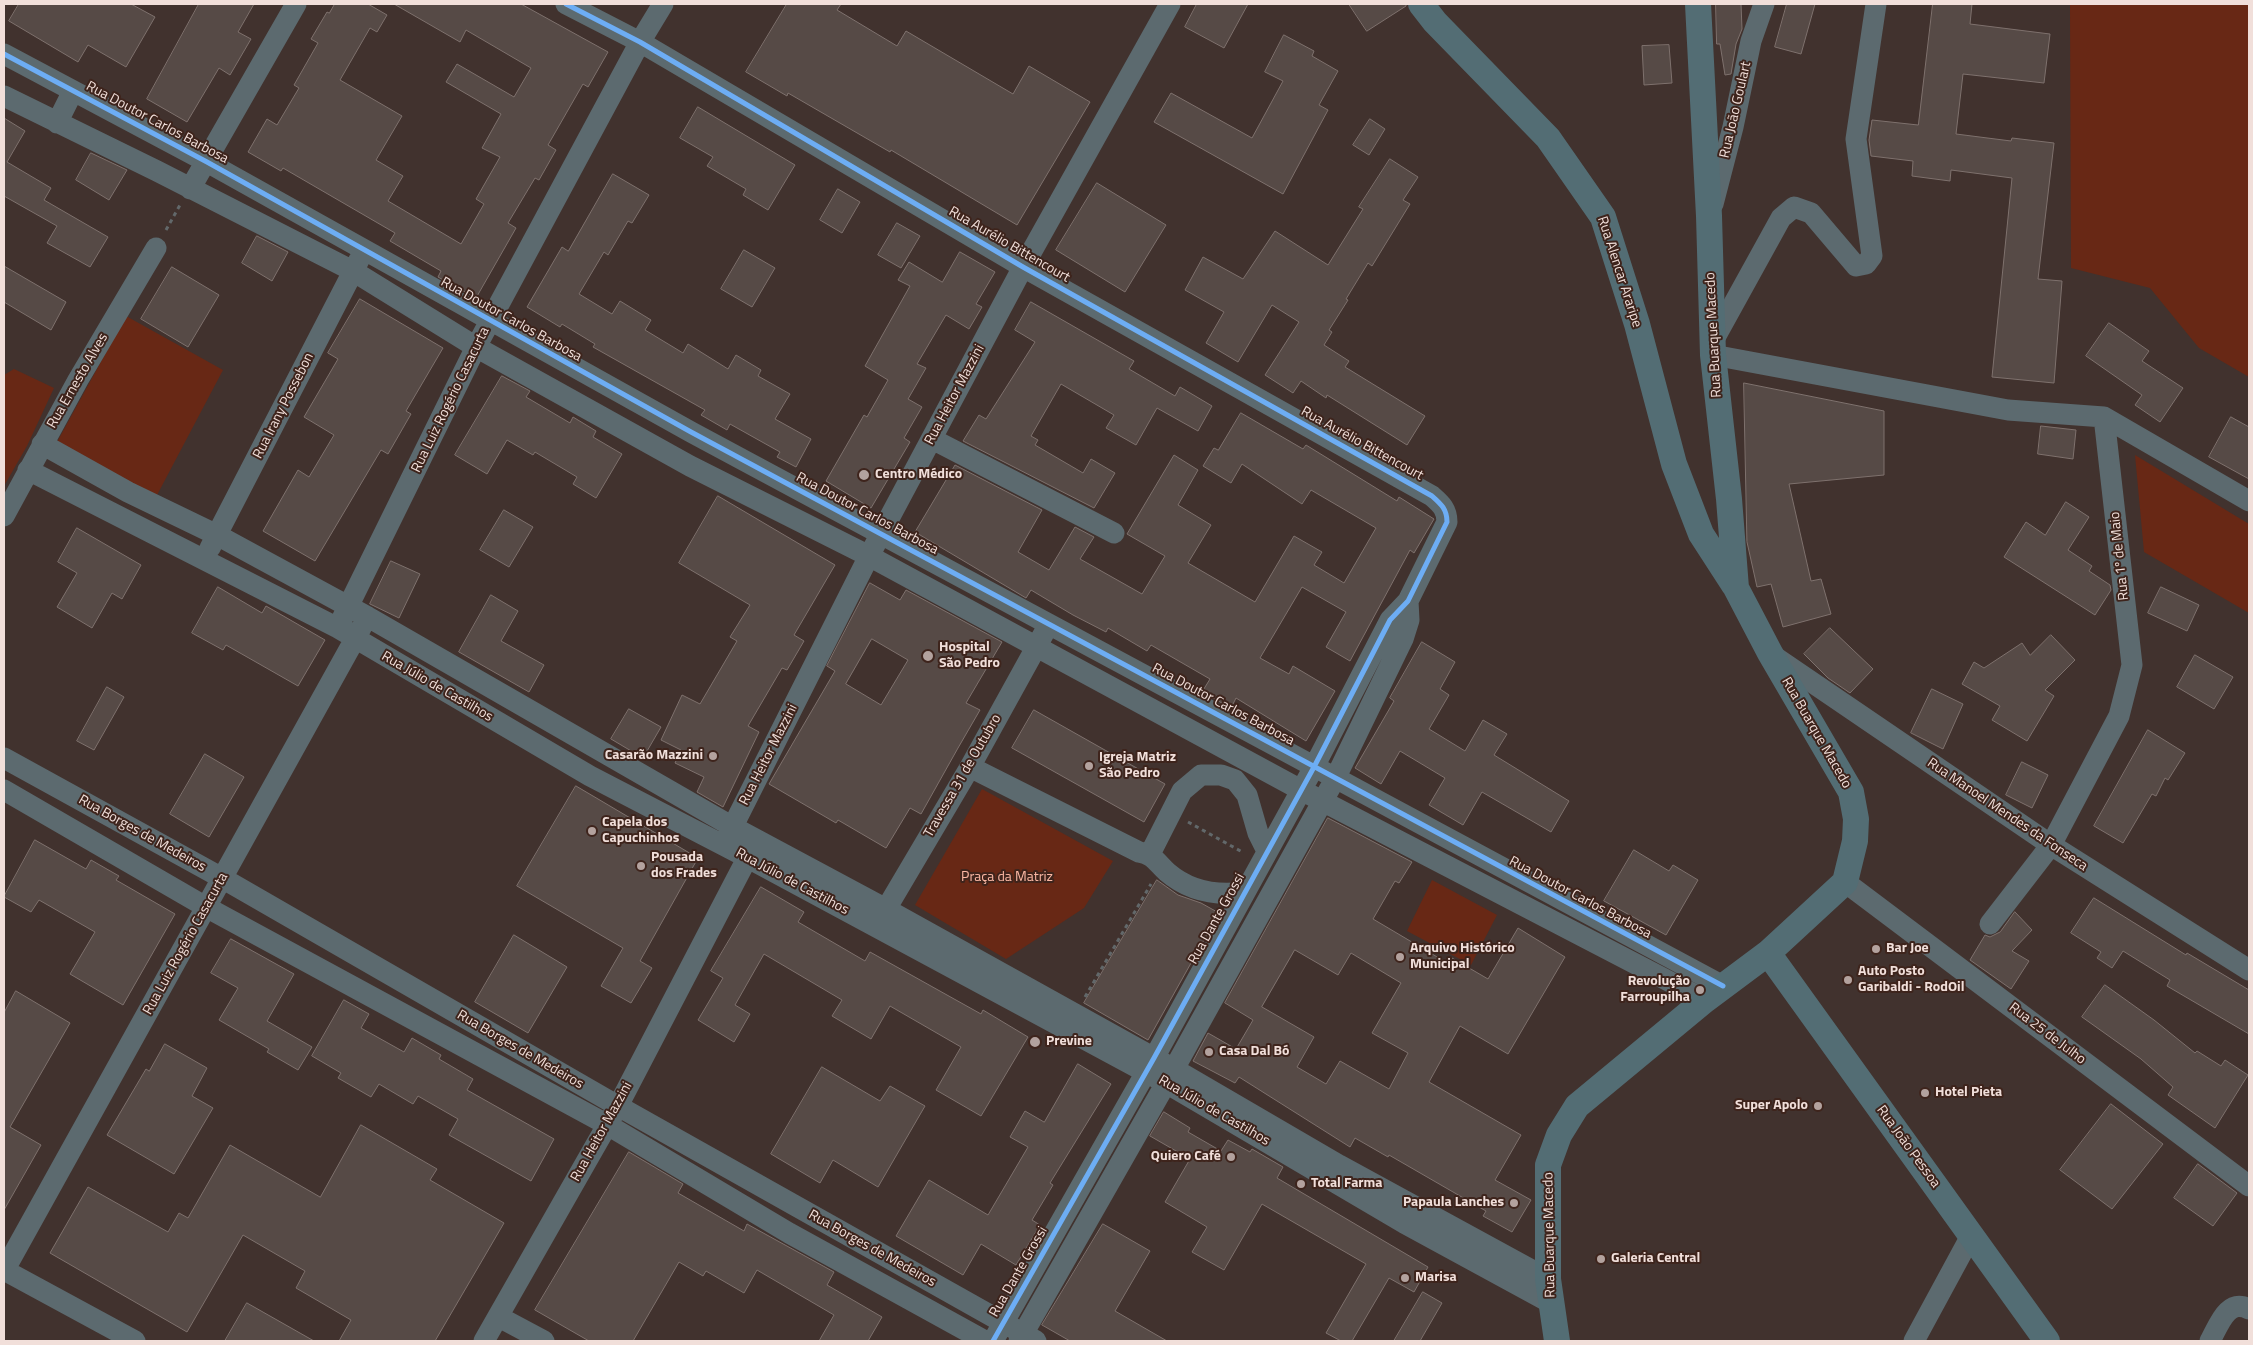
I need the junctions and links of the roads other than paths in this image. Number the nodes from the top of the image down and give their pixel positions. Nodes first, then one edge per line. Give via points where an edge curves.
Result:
1 (296, 4) edge
2 (566, 4) edge
3 (663, 4) edge
4 (1170, 4) edge
5 (1421, 4) edge
6 (1698, 4) edge
7 (1764, 4) edge
8 (1876, 4) edge
9 (640, 42) junction
10 (4, 54) edge
11 (73, 91) junction
12 (4, 96) edge
13 (57, 123) junction
14 (207, 162) junction
15 (190, 189) junction
16 (1709, 216) junction
17 (156, 248) road end
18 (364, 250) junction
19 (1023, 267) junction
20 (353, 271) junction
21 (490, 321) junction
22 (476, 348) junction
23 (1713, 349) junction
24 (2104, 417) junction
25 (690, 432) junction
26 (932, 439) junction
27 (42, 444) junction
28 (678, 459) junction
29 (28, 470) junction
30 (2249, 501) edge
31 (1442, 504) joint
32 (4, 516) edge
33 (1114, 533) dead end
34 (882, 534) junction
35 (217, 536) junction
36 (869, 556) junction
37 (203, 561) junction
38 (1736, 588) junction
39 (1408, 601) junction
40 (349, 607) junction
41 (368, 617) junction
42 (1049, 625) junction
43 (346, 634) junction
44 (1037, 645) junction
45 (1770, 653) junction
46 (4, 758) edge
47 (970, 766) junction
48 (1314, 767) junction
49 (1335, 779) junction
50 (4, 790) edge
51 (1301, 790) junction
52 (1322, 800) junction
53 (108, 815) junction
54 (728, 836) junction
55 (94, 842) junction
56 (2051, 845) junction
57 (752, 849) junction
58 (1150, 857) junction
59 (1264, 857) junction
60 (1508, 872) junction
61 (222, 878) junction
62 (1845, 882) junction
63 (1245, 892) junction
64 (1498, 892) junction
65 (206, 907) junction
66 (881, 918) junction
67 (1990, 924) dead end
68 (1768, 954) junction
69 (2249, 970) edge
70 (1714, 993) junction
71 (1150, 1065) junction
72 (1170, 1076) junction
73 (618, 1106) junction
74 (606, 1124) junction
75 (2249, 1186) edge
76 (802, 1210) junction
77 (789, 1233) junction
78 (1972, 1234) junction
79 (4, 1270) edge
80 (1550, 1291) junction
81 (2249, 1309) edge
82 (499, 1317) junction
83 (998, 1332) edge
84 (1026, 1339) edge
85 (135, 1341) edge
86 (484, 1341) edge
87 (544, 1341) edge
88 (985, 1341) edge
89 (1557, 1341) edge
90 (1914, 1341) edge
91 (2046, 1341) edge
92 (2210, 1341) edge

1 - 14 street
2 - 9 street, Rua Aurélio Bittencourt
3 - 9 street, Rua Luiz Rogério Casacurta
4 - 19 street, Rua Heitor Mazzini
5 - 38 main road, Rua Alencar Araripe via 1548,138 1603,217 1638,324 1674,464 1700,534
6 - 16 main road, Rua Buarque Macedo
7 - 16 street, Rua João Goulart via 1751,41 1733,127
8 - 23 street via 1856,138 1872,256 1866,264 1856,266 1811,213 1794,207 1781,218
9 - 19 street, Rua Aurélio Bittencourt
9 - 21 street, Rua Luiz Rogério Casacurta
10 - 11 street, Rua Doutor Carlos Barbosa
11 - 13 street
11 - 14 street, Rua Doutor Carlos Barbosa
12 - 13 street
13 - 15 street
14 - 15 street
14 - 18 street, Rua Doutor Carlos Barbosa
15 - 20 street
16 - 23 main road, Rua Buarque Macedo
17 - 27 street, Rua Ernesto Alves
18 - 20 street, Rua Irany Possebon
18 - 21 street, Rua Doutor Carlos Barbosa
19 - 26 street, Rua Heitor Mazzini
19 - 31 street, Rua Aurélio Bittencourt
20 - 22 street
20 - 35 street, Rua Irany Possebon
21 - 22 street, Rua Luiz Rogério Casacurta
21 - 25 street, Rua Doutor Carlos Barbosa
22 - 28 street
22 - 40 street, Rua Luiz Rogério Casacurta
23 - 24 street via 2008,410
23 - 38 main road, Rua Buarque Macedo
24 - 30 street
24 - 56 street, Rua 1º de Maio via 2132,666 2119,716
25 - 28 street
25 - 34 street, Rua Doutor Carlos Barbosa
26 - 33 street
26 - 34 street, Rua Heitor Mazzini
27 - 29 street, Rua Ernesto Alves
27 - 35 street, Rua Júlio de Castilhos
28 - 36 street
29 - 32 street, Rua Ernesto Alves
29 - 37 street, Rua Júlio de Castilhos
31 - 39 street, Rua Dante Grossi via 1447,522
34 - 36 street, Rua Heitor Mazzini
34 - 42 street, Rua Doutor Carlos Barbosa
35 - 37 street, Rua Irany Possebon
35 - 40 street, Rua Júlio de Castilhos
36 - 44 street
36 - 54 street, Rua Heitor Mazzini
37 - 43 street, Rua Júlio de Castilhos
38 - 45 main road, Rua Buarque Macedo
39 - 48 street, Rua Dante Grossi via 1390,620
39 - 49 street, Rua Dante Grossi via 1409,620 1403,639
40 - 41 street, Rua Júlio de Castilhos
40 - 43 street, Rua Luiz Rogério Casacurta
41 - 43 street, Rua Luiz Rogério Casacurta
41 - 54 street, Rua Júlio de Castilhos
42 - 44 street, Travessa 31 de Outubro
42 - 48 street, Rua Doutor Carlos Barbosa
43 - 54 street, Rua Júlio de Castilhos via 590,776
43 - 61 street, Rua Luiz Rogério Casacurta
44 - 47 street, Travessa 31 de Outubro
44 - 51 street
45 - 56 street, Rua Manoel Mendes da Fonseca
45 - 62 main road, Rua Buarque Macedo via 1850,792 1856,819 1855,841
46 - 53 street, Rua Borges de Medeiros
47 - 58 street
47 - 66 street, Travessa 31 de Outubro
48 - 49 street, Rua Doutor Carlos Barbosa
48 - 51 street, Rua Dante Grossi
49 - 52 street, Rua Dante Grossi
49 - 60 street, Rua Doutor Carlos Barbosa
50 - 55 street, Rua Borges de Medeiros
51 - 52 street
51 - 59 street, Rua Dante Grossi
52 - 64 street
52 - 72 street, Rua Dante Grossi
53 - 55 street
53 - 61 street, Rua Borges de Medeiros
54 - 57 street, Rua Júlio de Castilhos
55 - 65 street, Rua Borges de Medeiros
56 - 67 street, Rua 1º de Maio
56 - 69 street, Rua Manoel Mendes da Fonseca
57 - 66 street, Rua Júlio de Castilhos
57 - 73 street, Rua Heitor Mazzini
58 - 59 street via 1182,791 1201,775 1221,775 1234,780 1247,795
58 - 63 street via 1187,886 1227,895
59 - 63 street, Rua Dante Grossi
60 - 64 street
60 - 70 street, Rua Doutor Carlos Barbosa
61 - 65 street, Rua Luiz Rogério Casacurta
61 - 73 street, Rua Borges de Medeiros
62 - 68 main road, Rua Buarque Macedo
62 - 75 street, Rua 25 de Julho
63 - 71 street, Rua Dante Grossi
64 - 70 street
65 - 74 street, Rua Borges de Medeiros
65 - 79 street, Rua Luiz Rogério Casacurta
66 - 71 street, Rua Júlio de Castilhos
68 - 70 main road, Rua Buarque Macedo
68 - 78 main road, Rua João Pessoa
70 - 80 main road, Rua Buarque Macedo via 1577,1106 1559,1135 1548,1165
71 - 72 street, Rua Júlio de Castilhos
71 - 83 street, Rua Dante Grossi
72 - 80 street, Rua Júlio de Castilhos via 1335,1173 1404,1223
72 - 84 street, Rua Dante Grossi
73 - 74 street, Rua Heitor Mazzini
73 - 76 street, Rua Borges de Medeiros
74 - 77 street, Rua Borges de Medeiros
74 - 82 street, Rua Heitor Mazzini
76 - 77 street
76 - 83 street, Rua Borges de Medeiros
77 - 88 street, Rua Borges de Medeiros
78 - 90 street
78 - 91 main road, Rua João Pessoa
79 - 85 street
80 - 89 main road, Rua Buarque Macedo
81 - 92 street via 2242,1305 2231,1307
82 - 86 street, Rua Heitor Mazzini
82 - 87 street
83 - 84 street, Rua Borges de Medeiros

